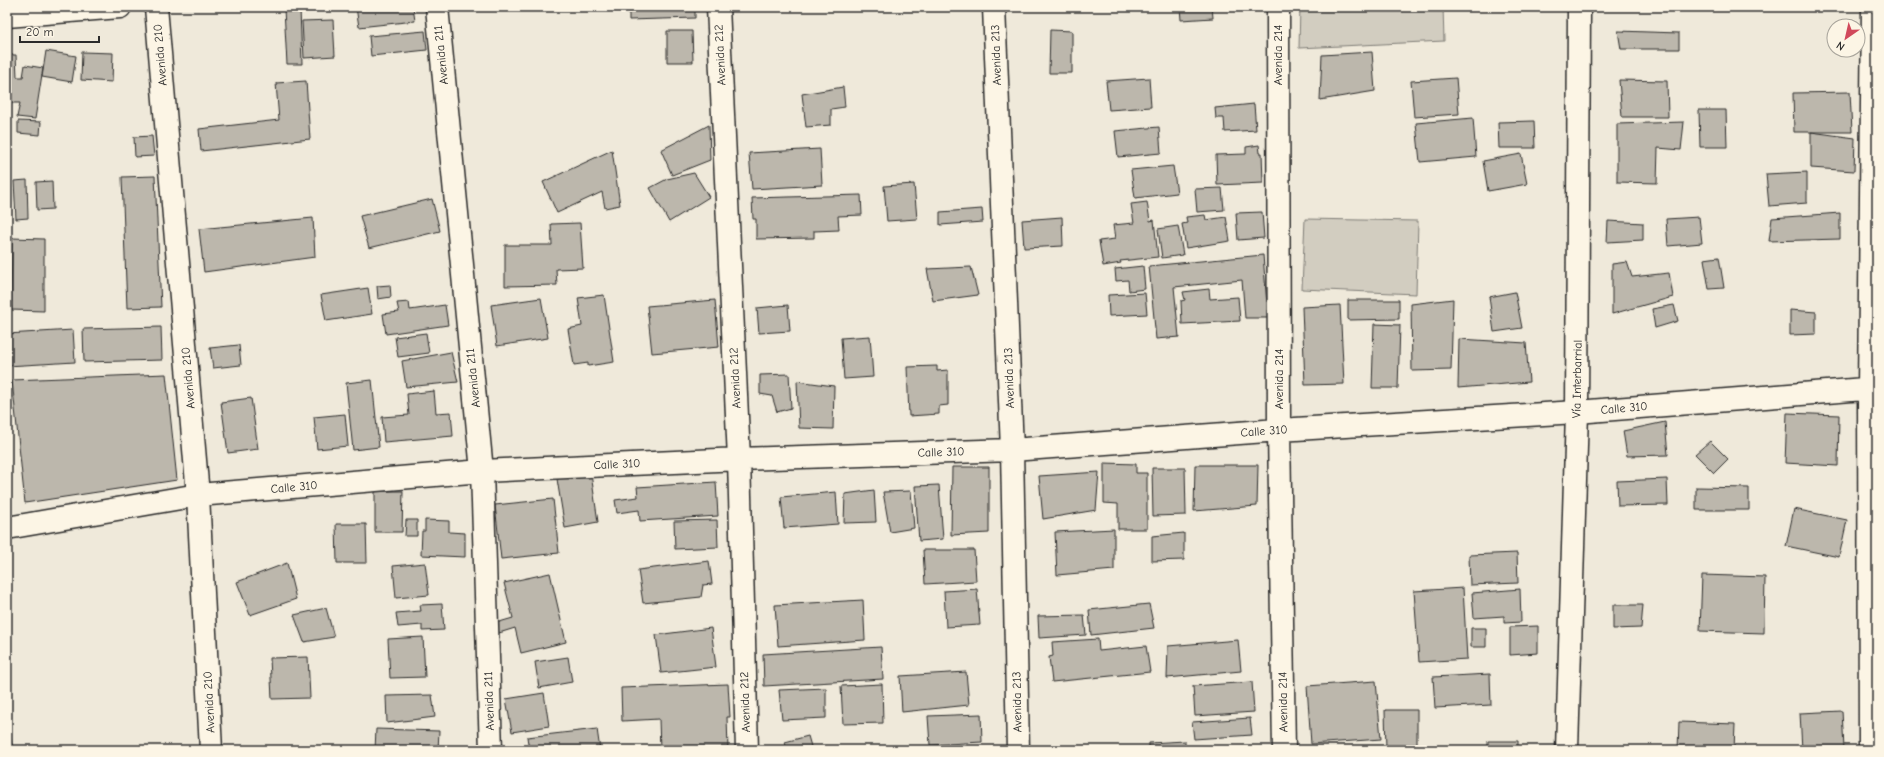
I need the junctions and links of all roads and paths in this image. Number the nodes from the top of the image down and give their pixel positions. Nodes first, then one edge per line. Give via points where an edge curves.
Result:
1 (120, 7) edge
2 (156, 7) edge
3 (437, 7) edge
4 (718, 7) edge
5 (994, 7) edge
6 (1278, 7) edge
7 (1579, 7) edge
8 (1873, 7) edge
9 (7, 16) edge
10 (1873, 389) edge
11 (1577, 412) junction
12 (1279, 430) junction
13 (1012, 450) junction
14 (739, 459) junction
15 (482, 471) junction
16 (198, 495) junction
17 (7, 528) edge
18 (211, 750) edge
19 (491, 750) edge
20 (747, 750) edge
21 (1018, 750) edge
22 (1284, 750) edge
23 (1567, 750) edge
24 (1870, 750) edge

1 - 9 street
2 - 16 street, Avenida 210
3 - 15 street, Avenida 211
4 - 14 street, Avenida 212
5 - 13 street, Avenida 213
6 - 12 street, Avenida 214
7 - 11 street, Vía Interbarrial
8 - 10 street
10 - 11 street, Calle 310
10 - 24 street
11 - 12 street, Calle 310
11 - 23 street, Vía Interbarrial
12 - 13 street, Calle 310
12 - 22 street, Avenida 214
13 - 14 street, Calle 310
13 - 21 street, Avenida 213
14 - 15 street, Calle 310
14 - 20 street, Avenida 212
15 - 16 street, Calle 310
15 - 19 street, Avenida 211
16 - 17 street, Calle 310
16 - 18 street, Avenida 210

